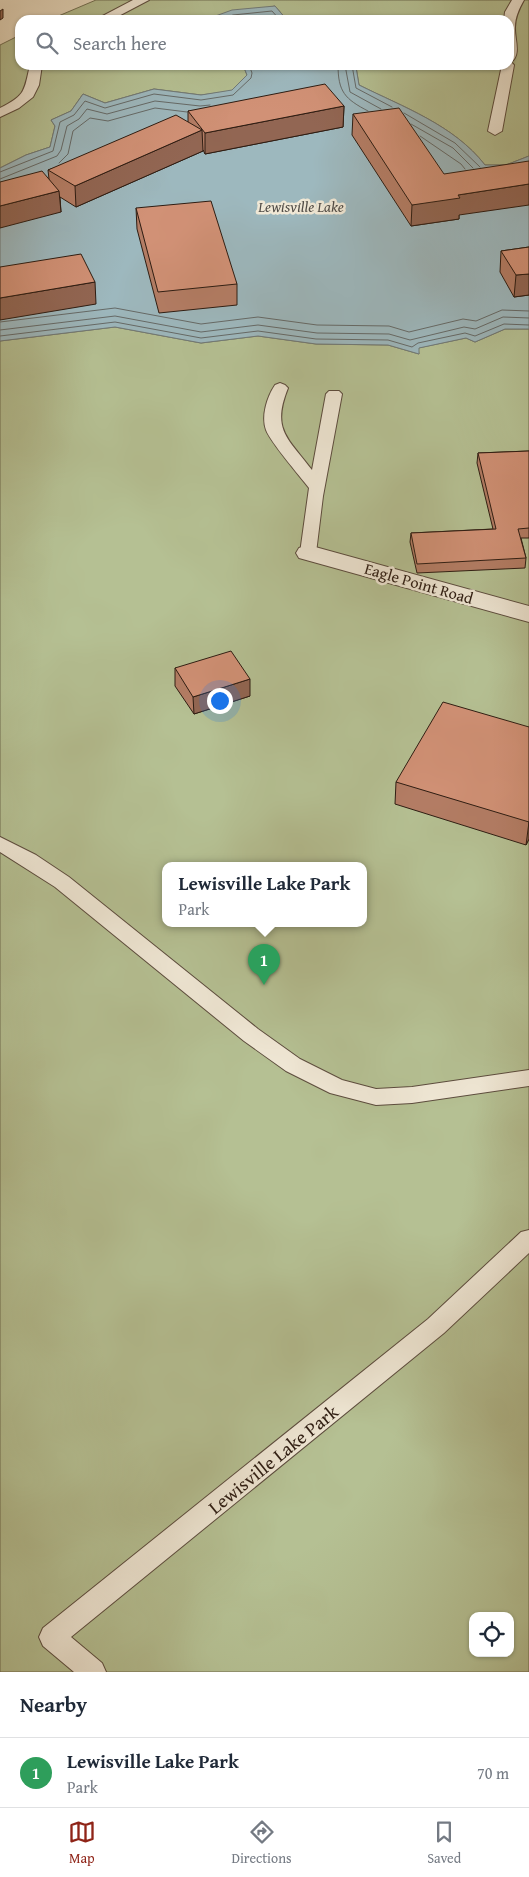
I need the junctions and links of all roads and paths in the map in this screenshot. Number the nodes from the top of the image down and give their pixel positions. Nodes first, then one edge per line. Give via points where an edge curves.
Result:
1 (143, 0) edge
2 (518, 0) edge
3 (112, 15) edge
4 (511, 15) edge
5 (35, 70) edge
6 (507, 70) edge
7 (0, 113) edge
8 (496, 131) dead end
9 (280, 388) dead end
10 (334, 394) dead end
11 (317, 488) junction
12 (308, 553) joint
13 (529, 614) edge
14 (0, 844) edge
15 (529, 1078) edge
16 (529, 1240) edge
17 (94, 1672) edge

1 - 3 lane
2 - 4 lane
5 - 7 lane via 33,86 25,97
6 - 8 lane
9 - 11 lane via 274,403 274,431
10 - 11 lane
11 - 12 lane
12 - 13 street, Eagle Point Road
14 - 15 lane via 62,882 251,1035 293,1065 337,1087 376,1097
16 - 17 lane, Lewisville Lake Park via 436,1326 52,1637

